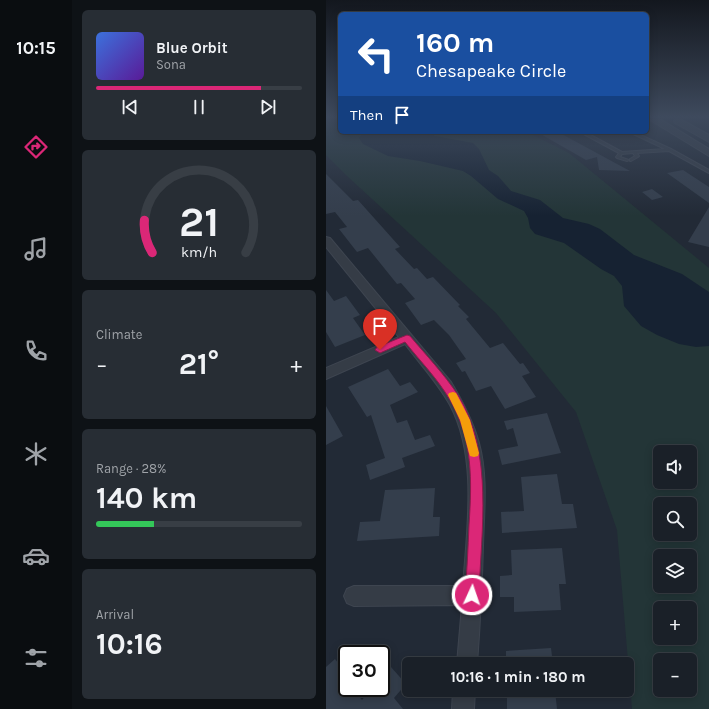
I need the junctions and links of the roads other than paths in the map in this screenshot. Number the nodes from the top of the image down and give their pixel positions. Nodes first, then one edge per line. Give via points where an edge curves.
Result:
1 (614, 149) edge
2 (670, 150) joint
3 (634, 152) junction
4 (621, 153) junction
5 (709, 172) edge
6 (327, 242) edge
7 (407, 338) junction
8 (326, 374) edge
9 (472, 595) junction
10 (354, 596) dead end
11 (467, 657) edge
12 (464, 697) edge
13 (463, 709) edge

1 - 4 lane
2 - 3 lane
2 - 5 lane
3 - 4 lane
3 - 4 lane via 637,156 629,160 618,157
6 - 7 street
7 - 8 street
7 - 9 street via 455,398 471,436 477,482
9 - 10 street
9 - 11 street
12 - 13 street

